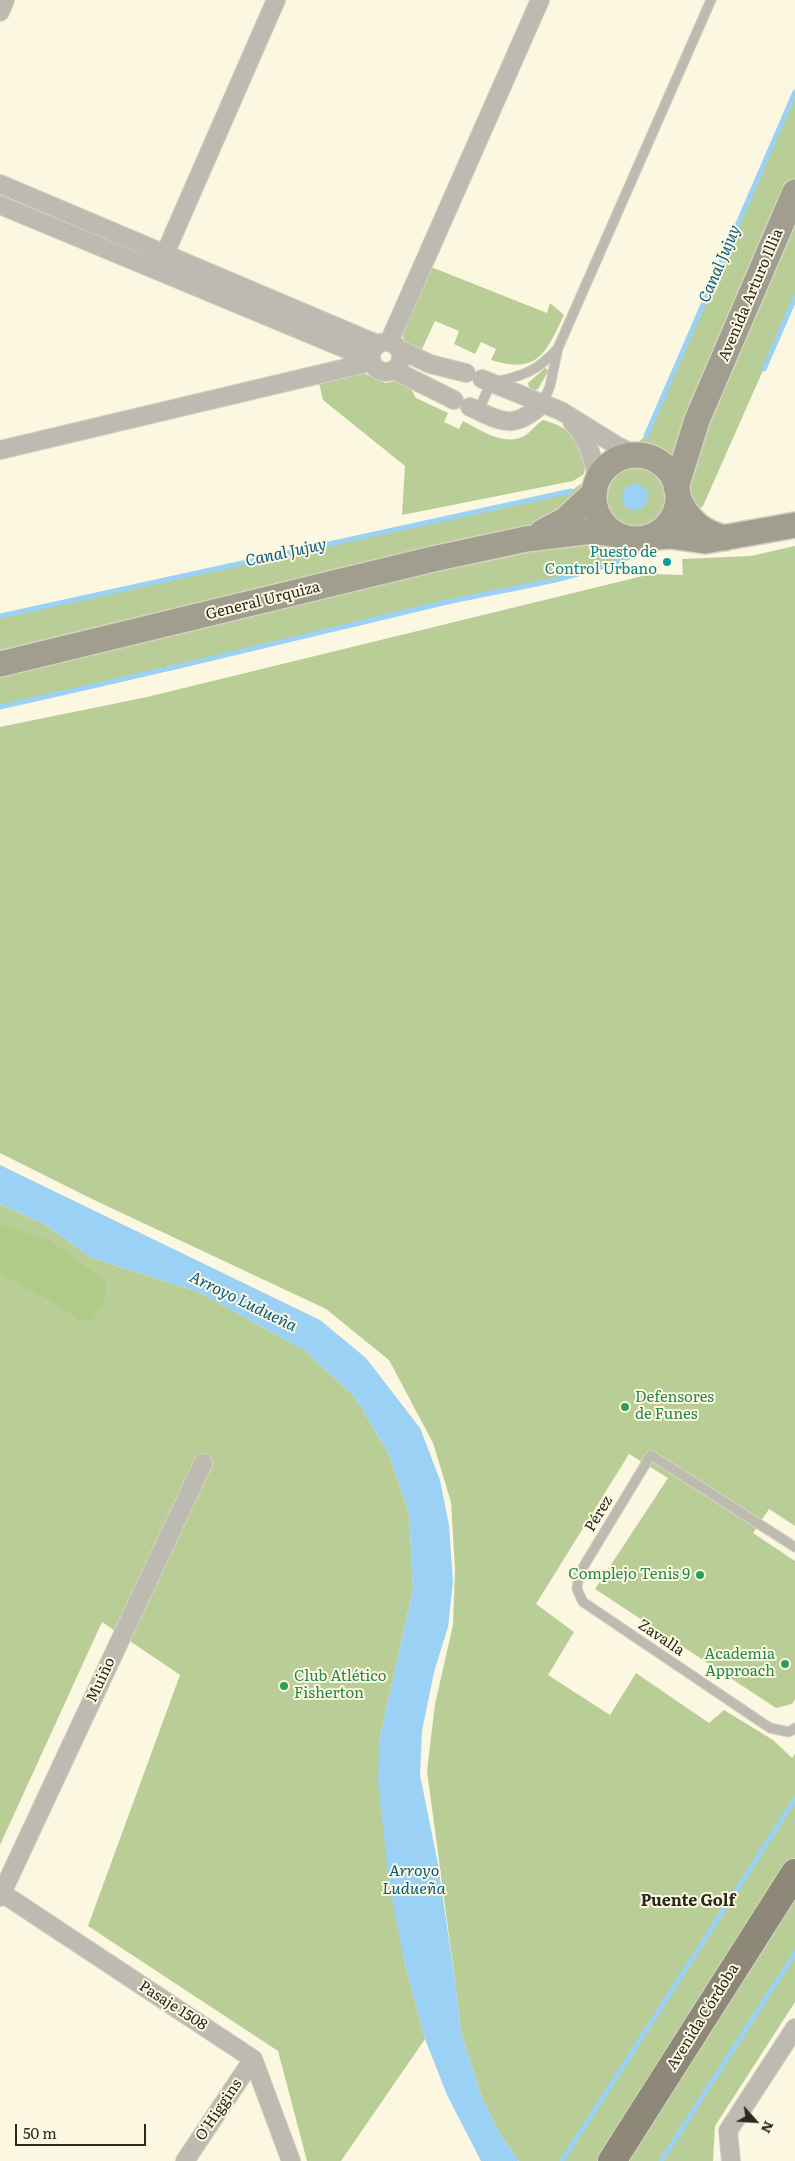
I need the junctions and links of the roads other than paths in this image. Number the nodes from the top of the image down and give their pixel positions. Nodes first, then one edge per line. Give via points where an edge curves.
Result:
1 (5, 0) edge
2 (276, 0) edge
3 (540, 0) edge
4 (711, 0) edge
5 (0, 12) edge
6 (0, 184) edge
7 (795, 192) edge
8 (0, 205) edge
9 (164, 256) junction
10 (157, 272) junction
11 (558, 348) junction
12 (381, 351) junction
13 (444, 367) junction
14 (394, 370) junction
15 (480, 378) junction
16 (433, 390) junction
17 (706, 398) junction
18 (543, 403) junction
19 (467, 406) junction
20 (561, 411) junction
21 (0, 450) edge
22 (641, 455) junction
23 (596, 487) junction
24 (677, 492) junction
25 (795, 524) edge
26 (618, 535) junction
27 (644, 538) junction
28 (725, 538) junction
29 (526, 539) junction
30 (0, 664) edge
31 (203, 1463) dead end
32 (795, 1548) edge
33 (577, 1589) joint
34 (792, 1730) edge
35 (795, 1873) edge
36 (1, 1895) edge
37 (795, 2028) edge
38 (254, 2059) junction
39 (185, 2161) edge
40 (291, 2161) edge
41 (612, 2161) edge
42 (731, 2161) edge

1 - 5 street
2 - 9 street
3 - 12 street
4 - 11 lane
6 - 9 street
7 - 17 main road, Avenida Arturo Illia
8 - 10 street
9 - 10 street
9 - 12 street
10 - 12 street
11 - 15 lane via 544,364 530,372
11 - 18 lane
12 - 13 street via 411,356
12 - 14 street via 381,372
12 - 14 street via 401,358
12 - 21 street
13 - 15 street
13 - 16 street
14 - 16 street
15 - 18 street
15 - 19 lane
16 - 19 street
17 - 22 main road, Avenida Arturo Illia via 678,438 664,449
17 - 24 main road, Avenida Arturo Illia via 689,442
18 - 19 street via 530,415 512,422 501,422
18 - 20 street
20 - 22 street via 619,447
20 - 23 street via 587,442 594,460
22 - 23 main road via 613,461 604,470
22 - 24 main road via 666,468
23 - 26 main road via 595,506 600,518
23 - 29 main road, General Urquiza via 564,520
24 - 27 main road via 675,511 668,523
24 - 28 main road via 691,520 712,535
25 - 28 main road
26 - 27 main road
26 - 29 main road, General Urquiza via 592,531
27 - 28 main road via 670,536 705,541
29 - 30 main road, General Urquiza
31 - 36 street, Muiño
32 - 33 lane, Pérez via 651,1455 579,1574
33 - 34 lane, Zavalla via 583,1602 770,1728
35 - 41 main road, Avenida Córdoba
36 - 38 street, Pasaje 1508
37 - 42 street via 728,2131
38 - 39 street, O'Higgins
38 - 40 street

